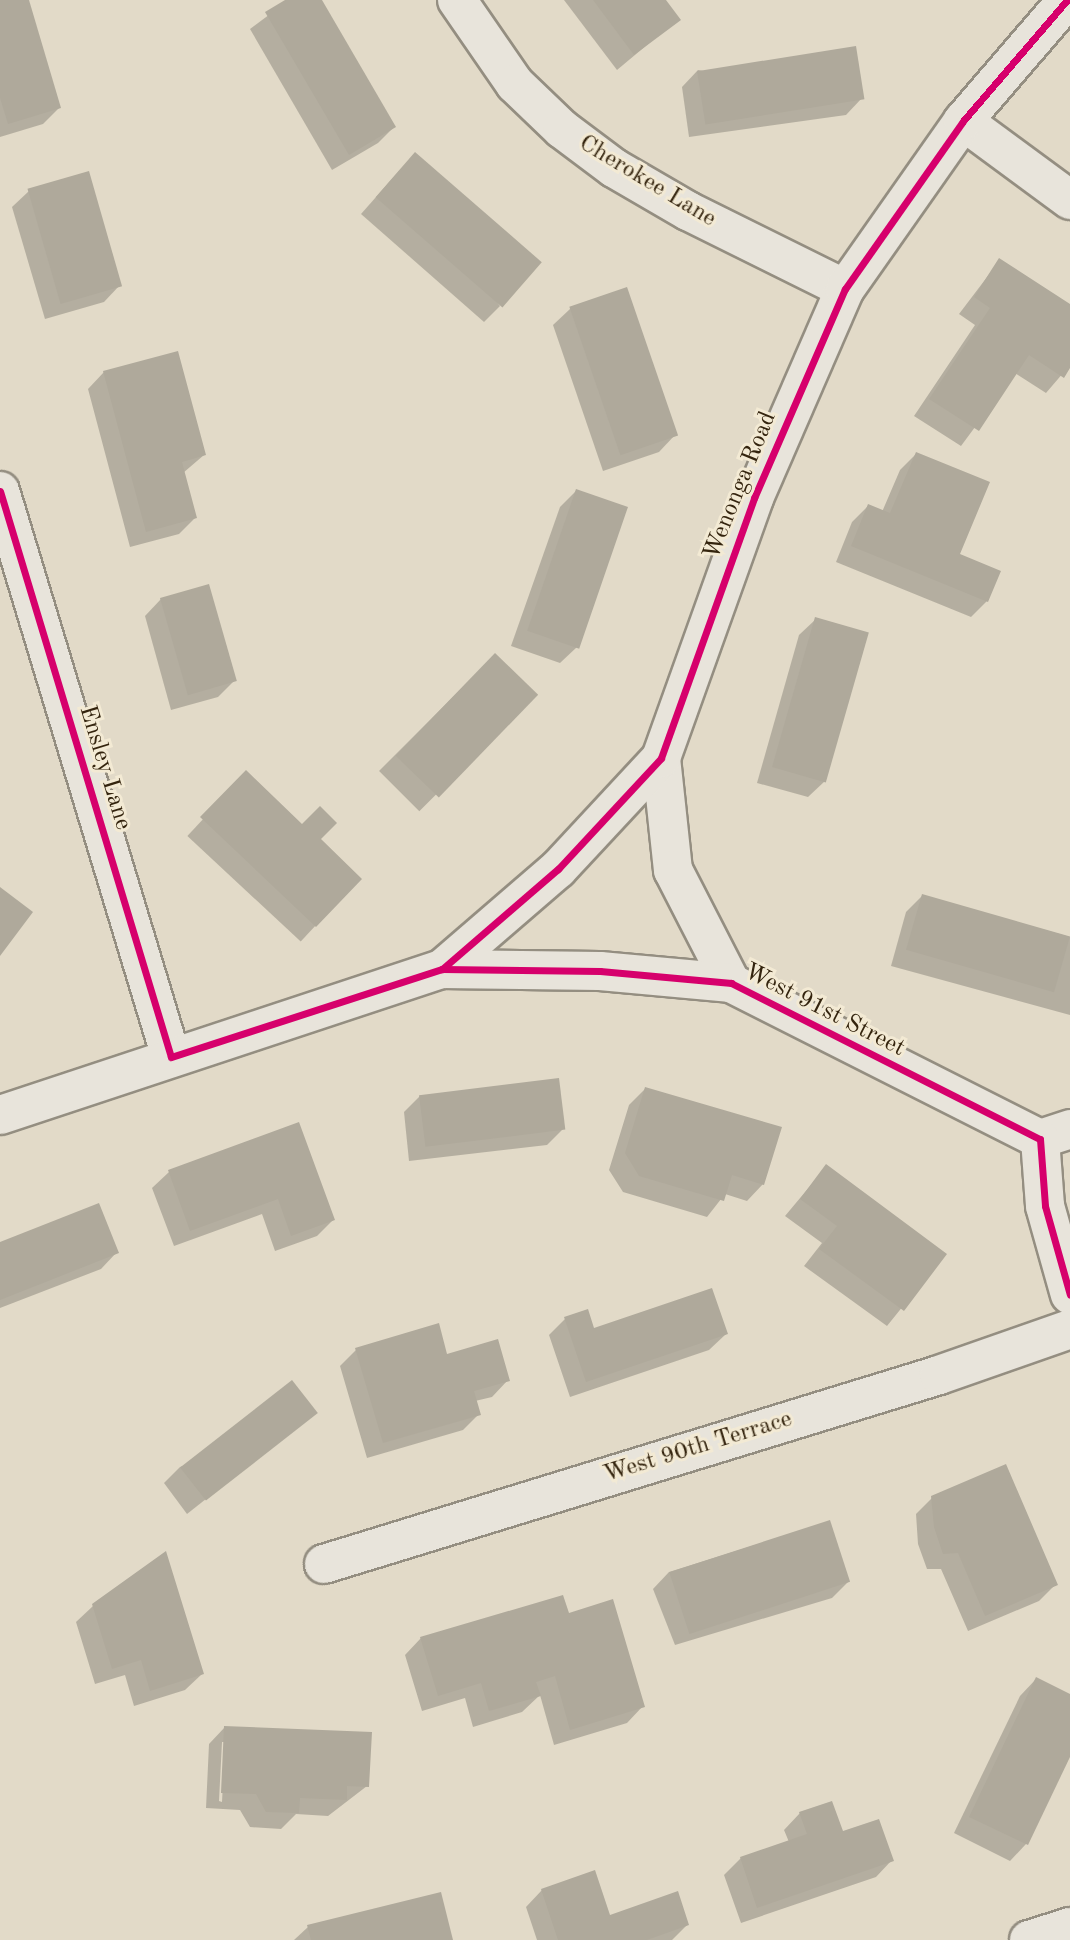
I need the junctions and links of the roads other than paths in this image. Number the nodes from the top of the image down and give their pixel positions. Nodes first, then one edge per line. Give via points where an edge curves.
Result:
1 (457, 0) edge
2 (1067, 0) edge
3 (962, 121) junction
4 (1070, 200) edge
5 (845, 289) junction
6 (0, 491) edge
7 (661, 758) junction
8 (442, 969) junction
9 (731, 983) junction
10 (171, 1057) junction
11 (0, 1115) edge
12 (1055, 1134) edge
13 (1070, 1295) edge
14 (1070, 1329) edge
15 (324, 1564) dead end
16 (1070, 1927) edge
17 (1029, 1940) edge

1 - 5 street, Cherokee Lane via 515,84 572,136 688,211
2 - 3 street, Wenonga Road
3 - 4 street
3 - 5 street, Wenonga Road
5 - 7 street, Wenonga Road via 754,498
6 - 10 street, Ensley Lane
7 - 8 street, Wenonga Road via 558,869
7 - 9 street via 673,870
8 - 9 street, West 91st Street via 600,971
8 - 10 street, West 91st Street
9 - 12 street, West 91st Street
10 - 11 street, West 91st Street
12 - 13 street via 1045,1206
14 - 15 street, West 90th Terrace via 939,1375
16 - 17 street

